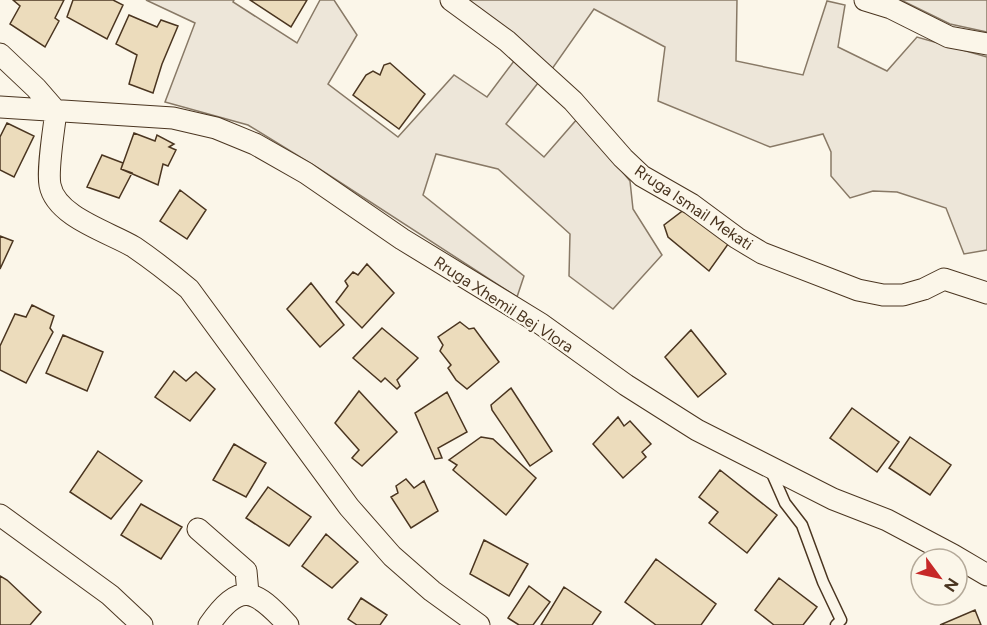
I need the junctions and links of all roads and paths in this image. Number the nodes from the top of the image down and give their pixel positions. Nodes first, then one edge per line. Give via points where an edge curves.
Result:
1 (452, 0) edge
2 (865, 0) edge
3 (987, 44) edge
4 (0, 54) edge
5 (0, 107) edge
6 (56, 111) junction
7 (987, 294) edge
8 (770, 468) junction
9 (0, 515) edge
10 (198, 529) dead end
11 (987, 576) edge
12 (248, 593) junction
13 (840, 623) edge
14 (474, 624) edge
15 (141, 625) edge
16 (209, 625) edge
17 (288, 625) edge

1 - 7 street, Rruga Ismail Mekati via 507,41 573,101 642,176 762,253 858,291 903,295 944,279
2 - 3 street via 891,8 949,38
4 - 6 street
5 - 6 street, Rruga Xhemil Bej Vlora
6 - 8 street, Rruga Xhemil Bej Vlora via 173,118 216,128 255,144 541,324 665,410
6 - 14 street via 50,186 62,207 131,246 189,289 349,507 392,556
8 - 11 street, Rruga Xhemil Bej Vlora via 832,499 887,520
8 - 13 lane via 785,503 802,525
9 - 15 street via 110,595
10 - 12 street via 246,572
12 - 16 street via 223,605
12 - 17 street

